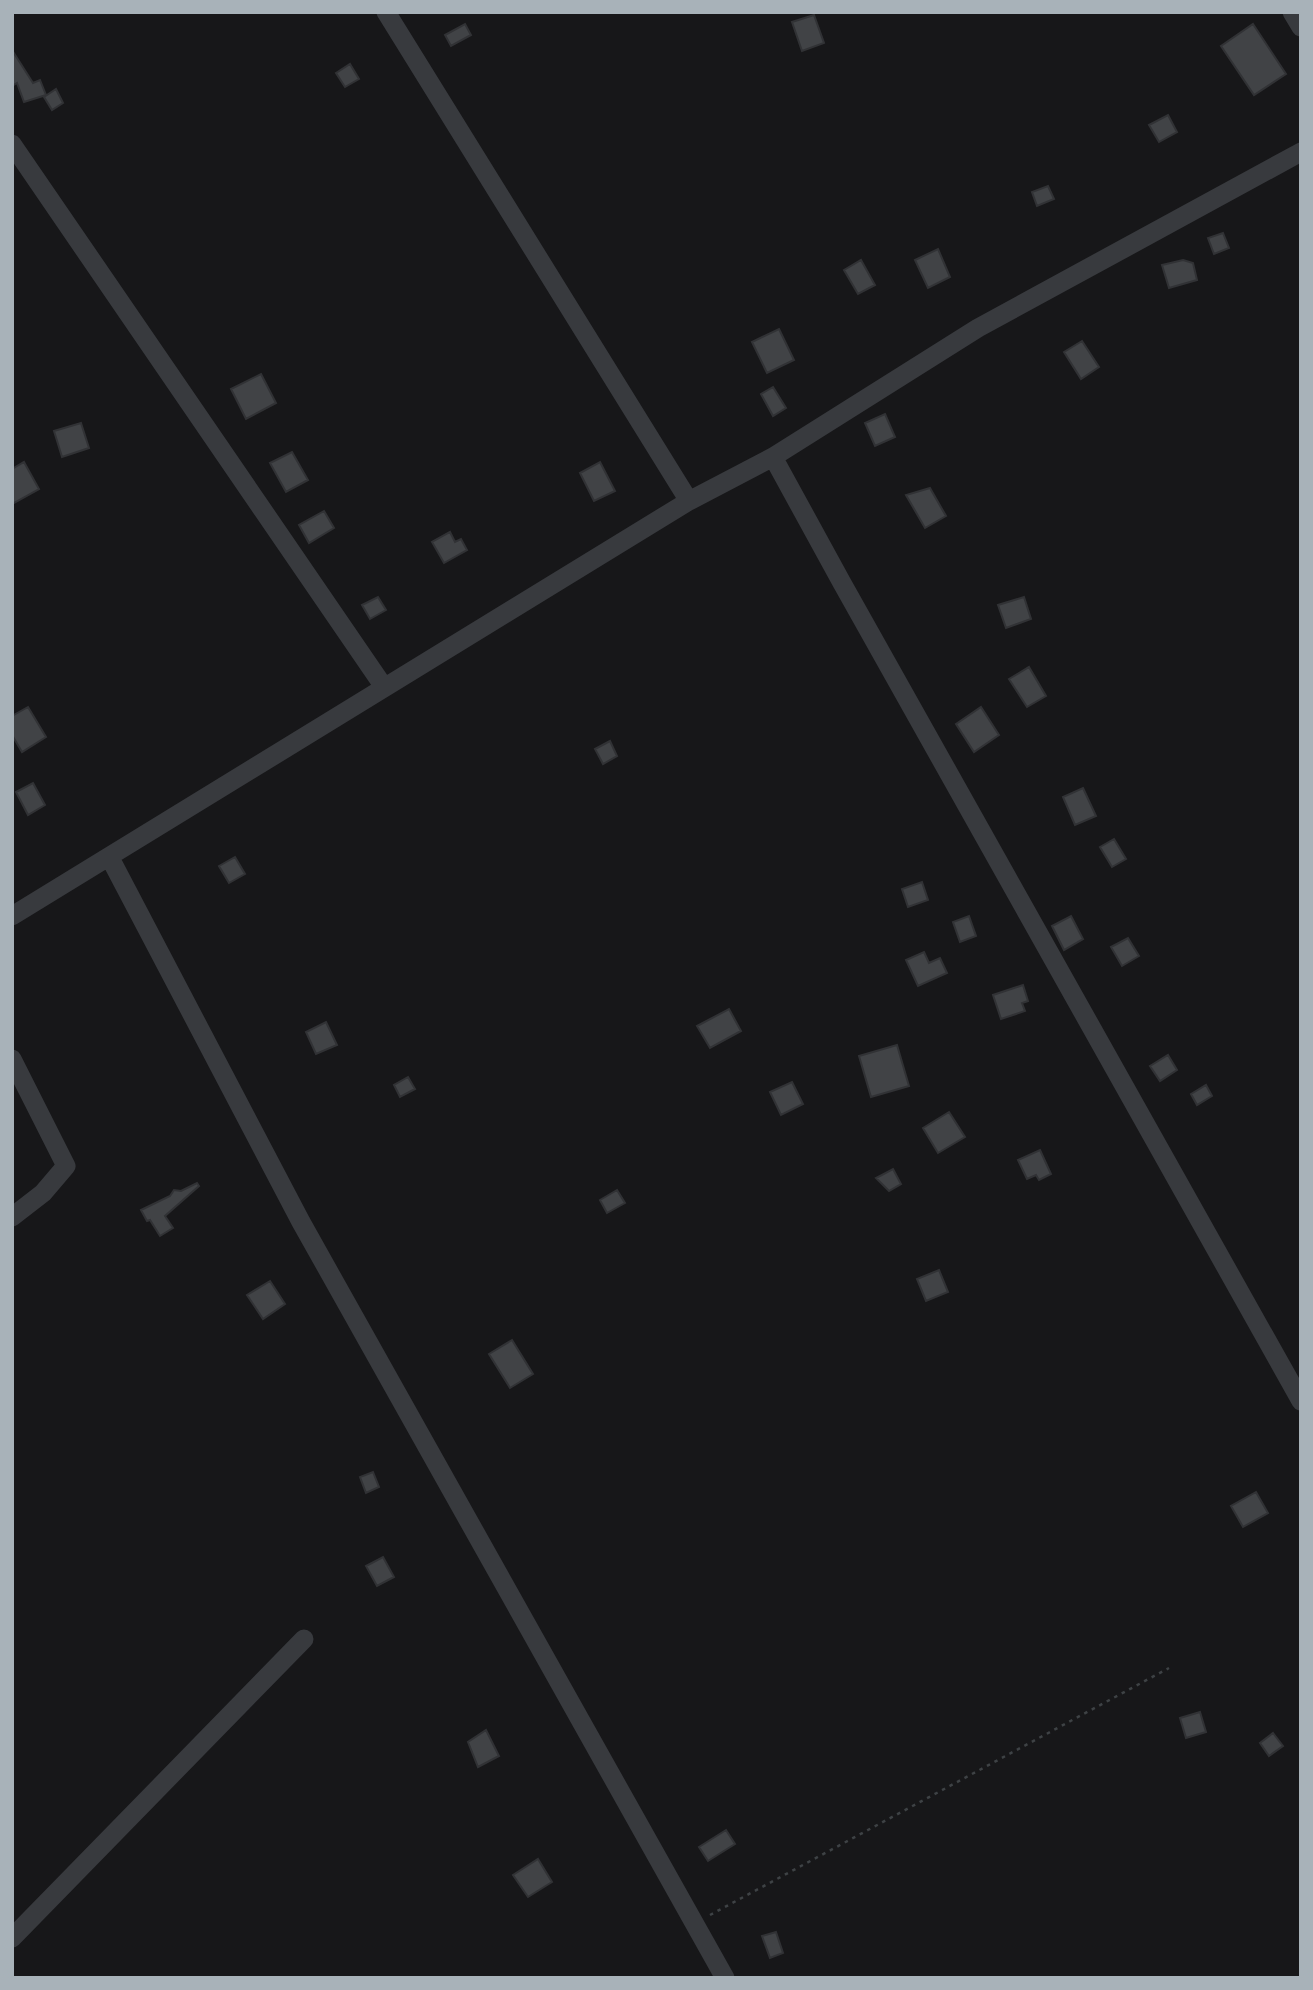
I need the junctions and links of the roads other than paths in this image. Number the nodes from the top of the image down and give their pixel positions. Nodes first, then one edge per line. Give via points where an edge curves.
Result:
1 (386, 12) edge
2 (1292, 12) edge
3 (1301, 27) edge
4 (12, 144) edge
5 (1301, 152) edge
6 (773, 457) junction
7 (689, 500) junction
8 (384, 687) junction
9 (110, 858) junction
10 (12, 916) edge
11 (12, 1059) edge
12 (12, 1217) edge
13 (1301, 1401) edge
14 (304, 1639) dead end
15 (12, 1938) edge
16 (725, 1978) edge

1 - 7 street
2 - 3 street
4 - 8 street
5 - 6 street via 978,328
6 - 7 street
6 - 13 street
7 - 8 street
8 - 9 street
9 - 10 street
9 - 16 street via 301,1222
11 - 12 street via 66,1166 43,1193
14 - 15 street

